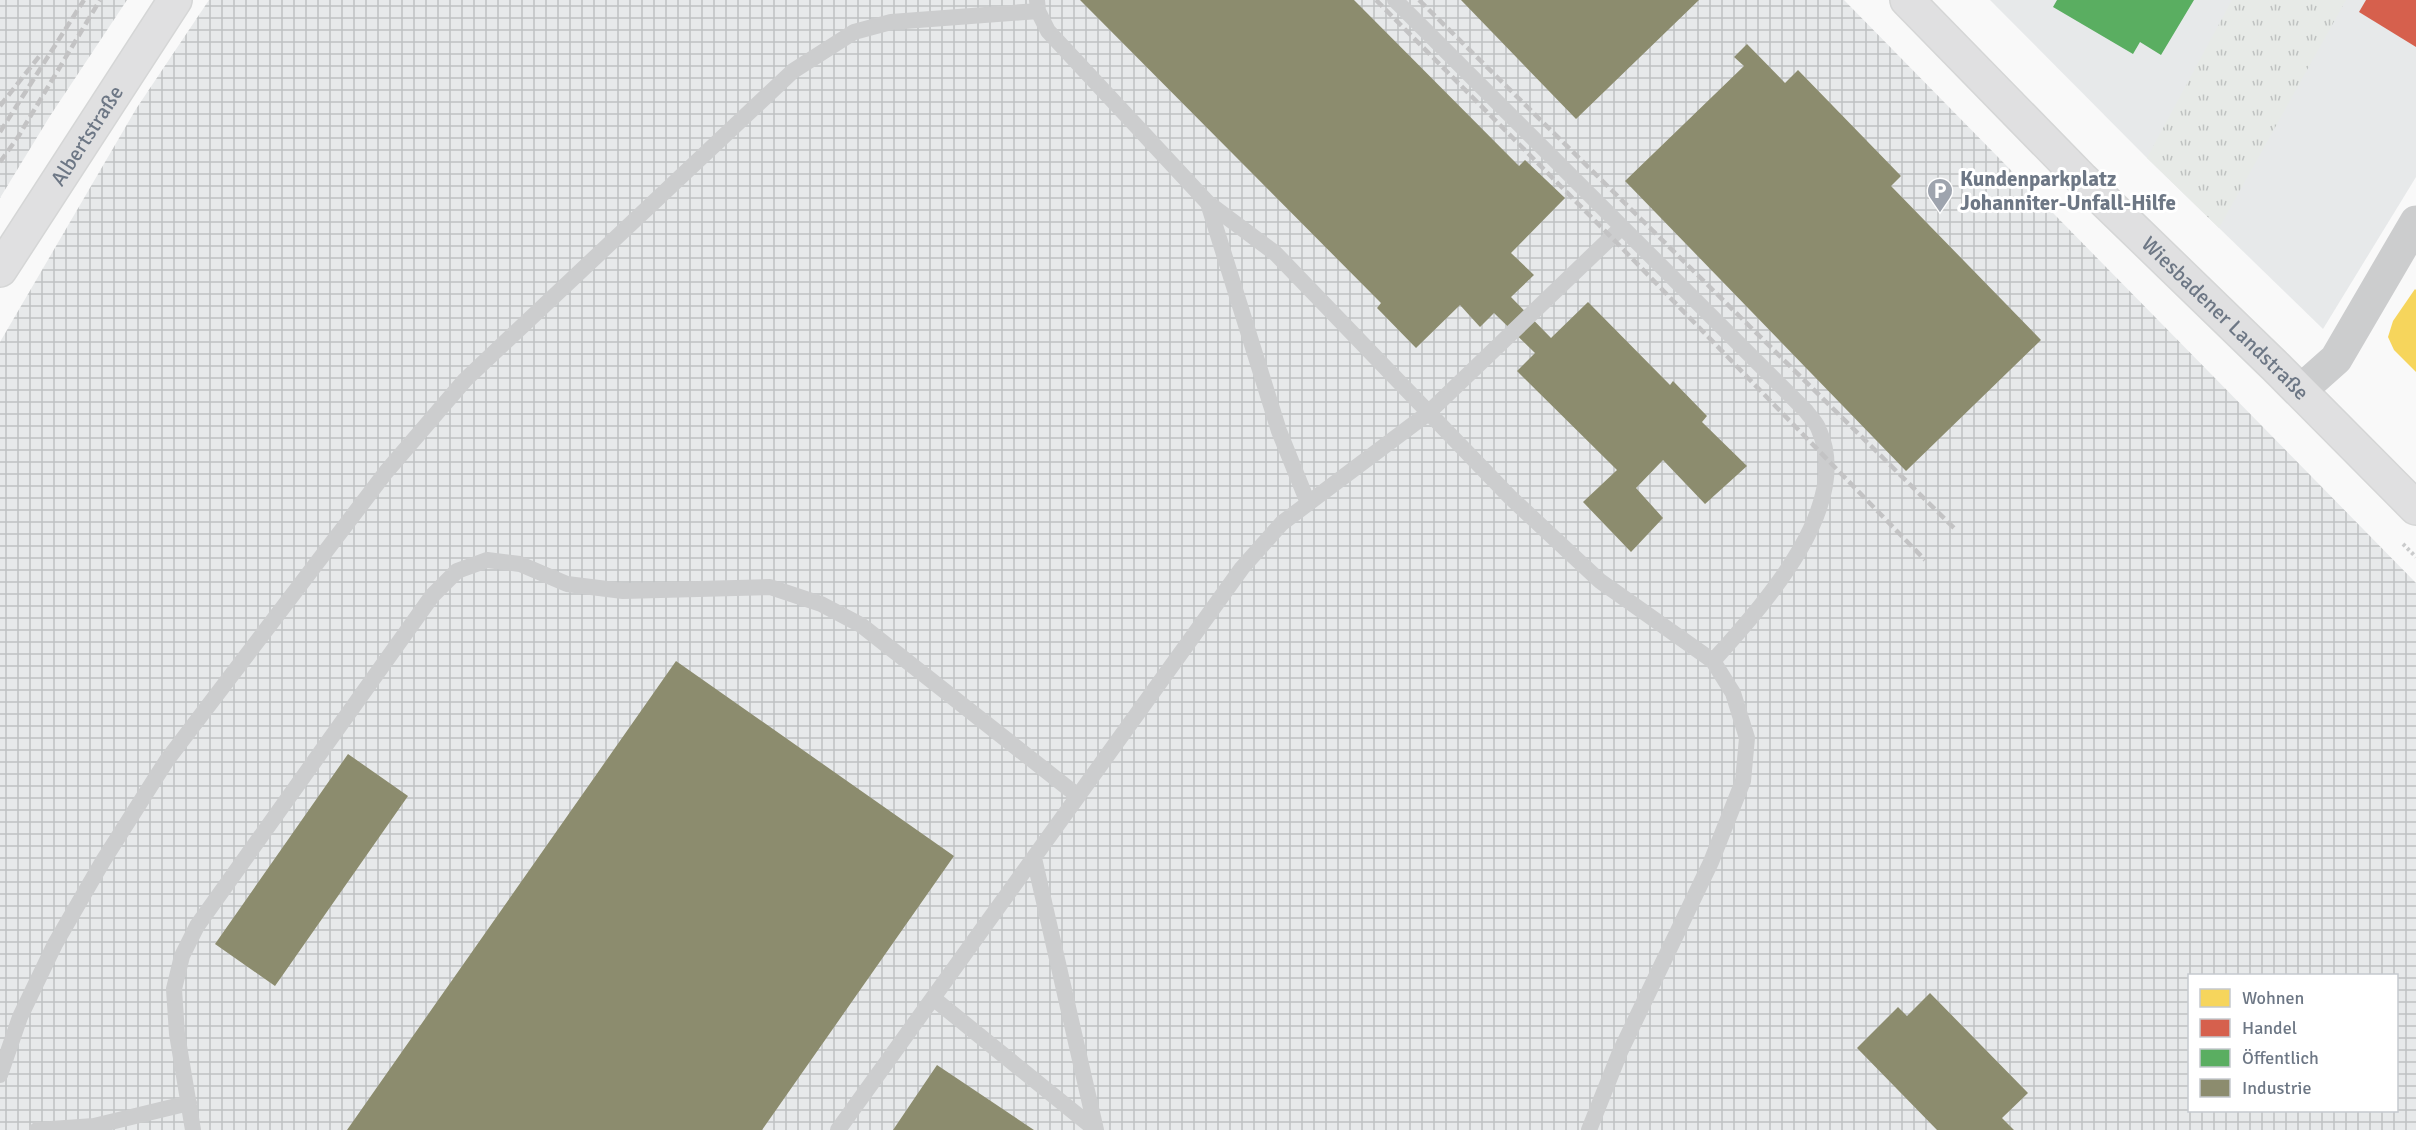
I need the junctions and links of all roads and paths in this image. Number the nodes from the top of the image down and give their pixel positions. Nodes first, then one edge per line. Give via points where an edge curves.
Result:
1 (175, 0) edge
2 (1395, 0) edge
3 (1907, 0) edge
4 (1038, 6) edge
5 (1208, 203) junction
6 (2416, 222) edge
7 (1622, 226) junction
8 (0, 270) edge
9 (2300, 392) junction
10 (1427, 414) junction
11 (1308, 503) junction
12 (2416, 508) edge
13 (1713, 661) junction
14 (1078, 796) junction
15 (1034, 858) junction
16 (933, 998) junction
17 (0, 1075) edge
18 (189, 1103) junction
19 (37, 1130) edge
20 (193, 1130) edge
21 (838, 1130) edge
22 (1096, 1130) edge
23 (1589, 1130) edge

1 - 8 main road, Albertstraße
2 - 7 lane
3 - 9 main road, Wiesbadener Landstraße via 2082,179
4 - 5 lane via 1048,31
4 - 17 lane via 891,22 854,32 793,71 465,380 386,472 167,760 55,944 20,1017
5 - 10 lane via 1275,254
5 - 11 lane via 1280,431
6 - 9 street via 2336,359
7 - 10 lane
7 - 13 lane via 1806,411 1819,428 1826,448 1826,476 1818,511 1798,553 1770,596
9 - 12 main road, Wiesbadener Landstraße
10 - 11 lane
10 - 13 lane via 1600,581
11 - 14 lane via 1282,523 1242,568
13 - 23 lane via 1733,693 1747,738 1743,781 1711,862 1620,1052
14 - 15 lane
14 - 18 lane via 861,625 821,604 770,587 623,591 567,584 520,564 487,560 457,571 432,596 197,926 182,956 174,989
15 - 16 lane
15 - 22 lane
16 - 21 lane
16 - 22 lane
18 - 19 lane via 94,1126
18 - 20 lane

